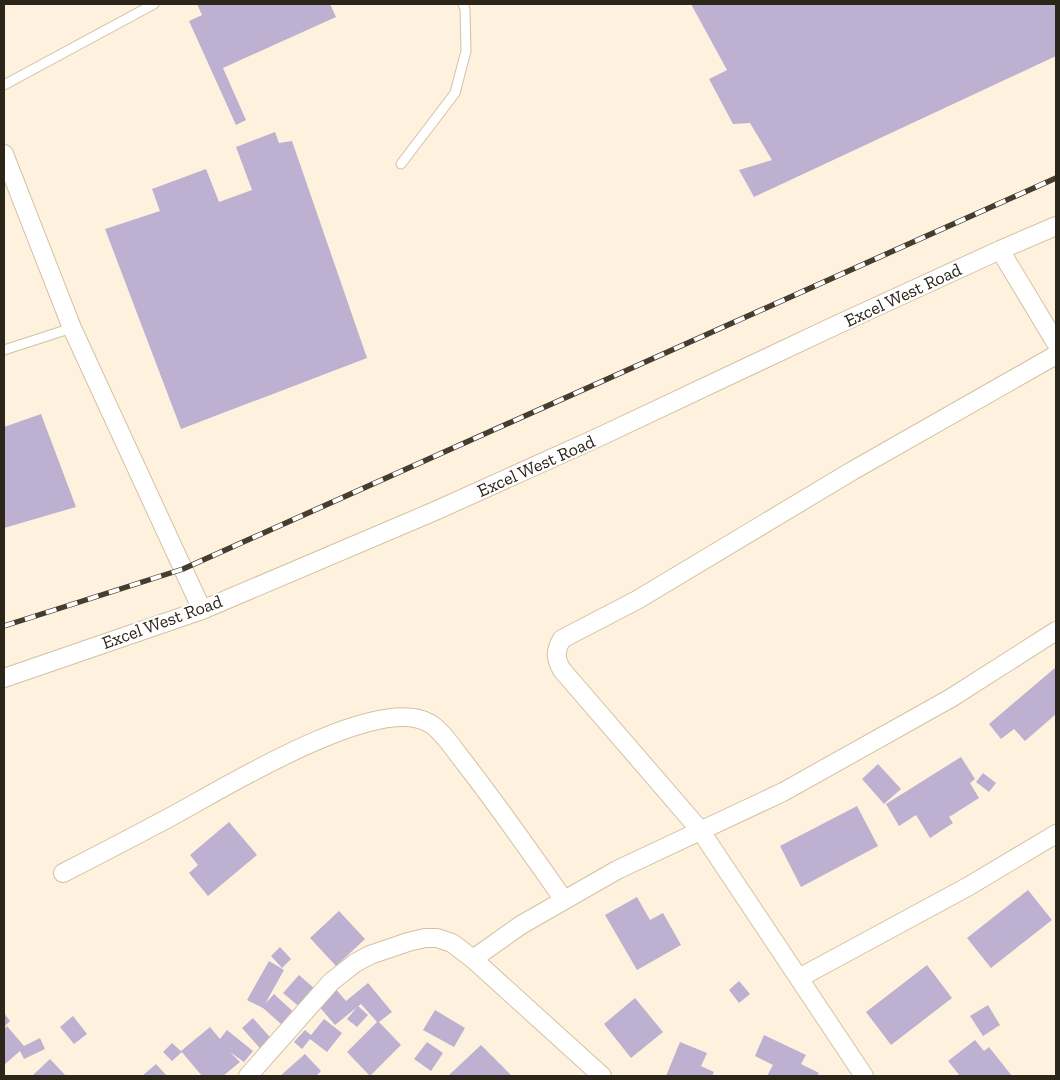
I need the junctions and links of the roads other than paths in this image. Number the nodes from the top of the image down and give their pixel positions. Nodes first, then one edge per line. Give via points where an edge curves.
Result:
1 (154, 4) edge
2 (462, 4) edge
3 (4, 85) edge
4 (4, 154) edge
5 (401, 164) dead end
6 (1056, 226) edge
7 (1000, 250) junction
8 (72, 328) junction
9 (1056, 343) edge
10 (4, 350) edge
11 (1056, 355) edge
12 (202, 610) junction
13 (1056, 632) edge
14 (4, 678) edge
15 (700, 830) junction
16 (1056, 834) edge
17 (63, 873) dead end
18 (564, 900) junction
19 (473, 959) junction
20 (798, 978) junction
21 (248, 1076) edge
22 (602, 1076) edge
23 (864, 1076) edge

1 - 3 lane
2 - 5 lane via 465,9 466,51 455,94
4 - 8 street
6 - 7 street, Excel West Road
7 - 9 street
7 - 12 street, Excel West Road via 435,511
8 - 10 lane
8 - 12 street
11 - 15 street via 852,470 637,600 562,639 556,650 562,670
12 - 14 street, Excel West Road
13 - 15 street via 951,698 839,761 783,792
15 - 18 street
15 - 20 street
16 - 20 street via 969,886
17 - 18 street via 248,774 317,741 373,721 414,716 431,723 448,742 502,811
18 - 19 street
19 - 21 street via 452,943 431,938 370,955 331,982
19 - 22 street
20 - 23 street

